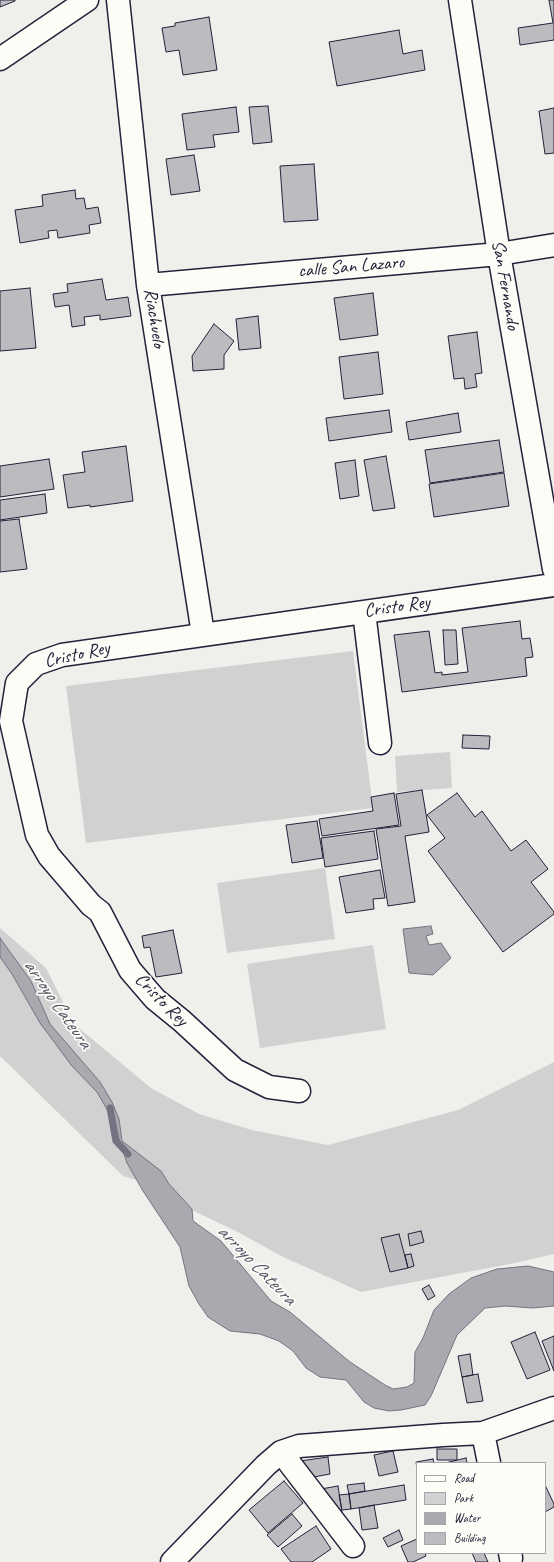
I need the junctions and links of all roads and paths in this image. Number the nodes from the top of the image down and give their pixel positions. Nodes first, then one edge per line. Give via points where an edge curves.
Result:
1 (87, 0) edge
2 (118, 0) edge
3 (460, 0) edge
4 (0, 59) edge
5 (554, 245) edge
6 (499, 254) junction
7 (148, 285) junction
8 (554, 569) edge
9 (554, 585) edge
10 (364, 612) junction
11 (203, 634) junction
12 (380, 743) dead end
13 (298, 1091) dead end
14 (554, 1408) edge
15 (483, 1433) junction
16 (281, 1452) junction
17 (489, 1462) edge
18 (353, 1546) dead end
19 (172, 1562) edge

1 - 4 street
2 - 7 street, Riachuelo
3 - 6 street, San Fernando
5 - 6 street, calle San Lazaro
6 - 7 street, calle San Lazaro
6 - 8 street, San Fernando
7 - 11 street, Riachuelo
9 - 10 street, Cristo Rey
10 - 11 street, Cristo Rey
10 - 12 street
11 - 13 street, Cristo Rey via 62,655 36,664 17,683 11,721 37,835 49,856 100,912 130,970 155,999 235,1070 269,1088
14 - 15 street
15 - 16 street via 299,1446
15 - 17 street
16 - 18 street
16 - 19 street

